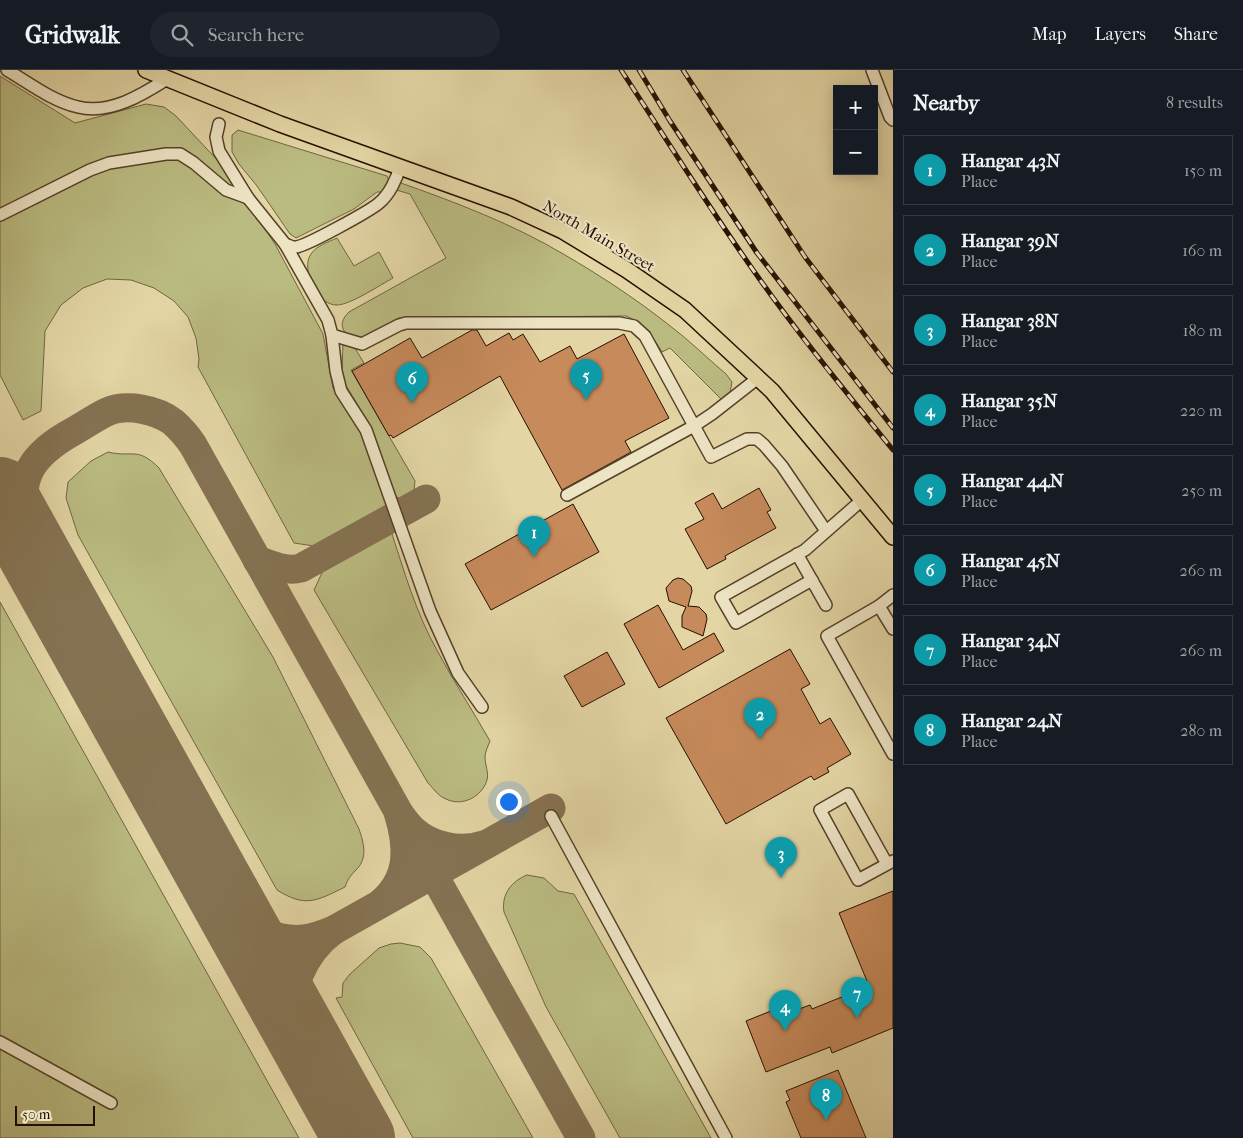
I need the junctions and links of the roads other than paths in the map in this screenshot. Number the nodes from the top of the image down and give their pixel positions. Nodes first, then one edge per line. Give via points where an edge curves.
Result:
1 (7, 70) edge
2 (146, 70) edge
3 (872, 70) edge
4 (167, 79) junction
5 (893, 120) edge
6 (219, 124) dead end
7 (400, 166) junction
8 (248, 198) junction
9 (0, 215) edge
10 (285, 244) junction
11 (332, 335) junction
12 (758, 378) junction
13 (694, 426) junction
14 (567, 495) dead end
15 (862, 500) junction
16 (826, 531) junction
17 (893, 537) edge
18 (797, 554) junction
19 (812, 580) junction
20 (893, 595) edge
21 (826, 605) dead end
22 (879, 606) junction
23 (893, 629) edge
24 (482, 707) dead end
25 (893, 754) edge
26 (551, 816) dead end
27 (890, 863) edge
28 (0, 1042) edge
29 (111, 1103) dead end
30 (726, 1138) edge

1 - 4 lane via 55,98 90,109 142,95
2 - 4 main road, North Main Street
3 - 5 lane
4 - 7 main road, North Main Street via 280,124
6 - 8 lane via 216,137 219,151
7 - 10 lane via 398,175 379,203 298,247
7 - 12 main road, North Main Street via 563,231 685,310
8 - 9 lane via 226,190 180,154 166,154 110,163 90,170
8 - 10 lane
10 - 11 lane via 328,320
11 - 13 lane via 362,344 406,323 626,323 645,336
11 - 24 lane via 341,391 366,430 430,611 458,673
12 - 13 lane
12 - 15 main road, North Main Street
13 - 14 lane
13 - 16 lane via 711,457 747,438 761,441
15 - 16 lane
15 - 17 main road, North Main Street
16 - 18 lane
18 - 19 lane
18 - 19 lane via 721,597 736,623
19 - 21 lane
20 - 22 lane
22 - 23 lane
22 - 25 lane via 827,636
26 - 30 lane
27 - 27 lane via 848,794 820,810 858,880
28 - 29 lane

